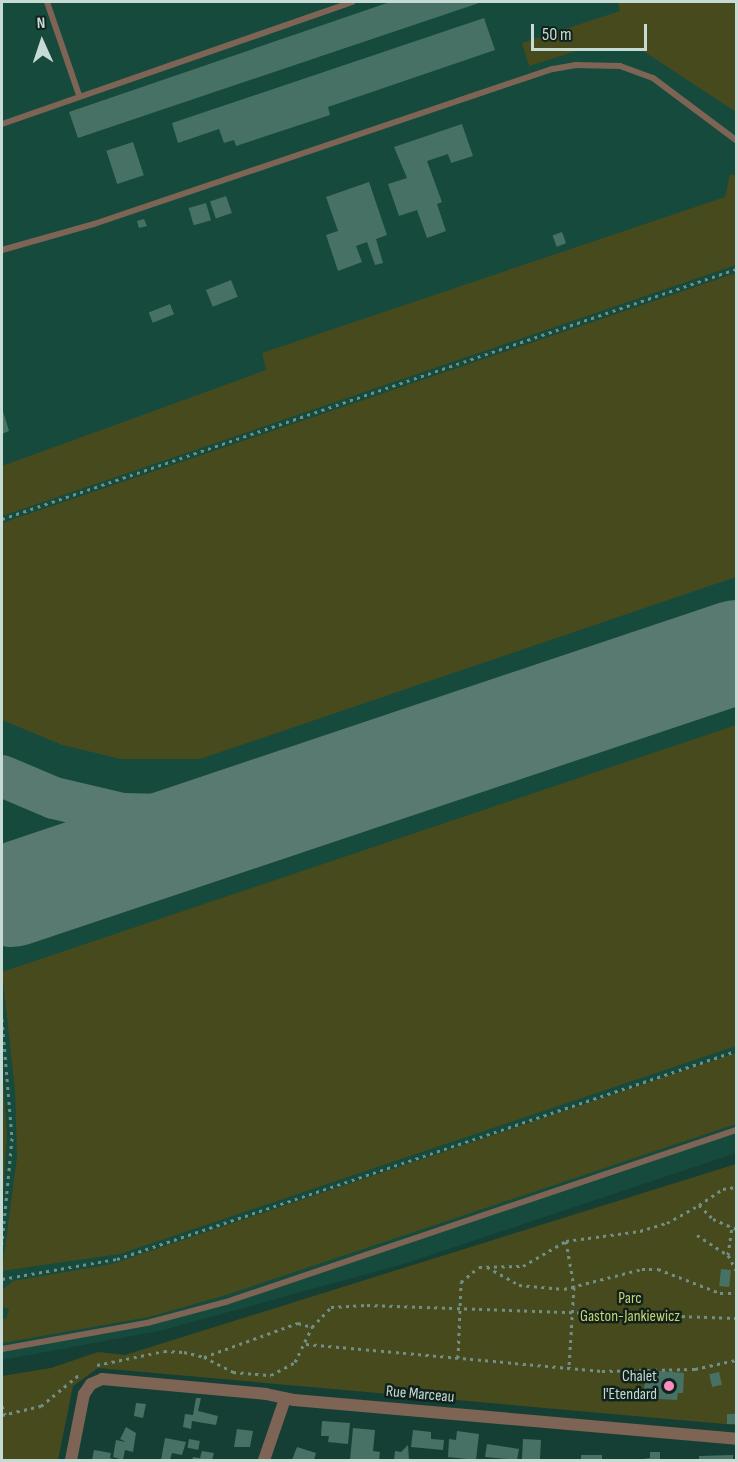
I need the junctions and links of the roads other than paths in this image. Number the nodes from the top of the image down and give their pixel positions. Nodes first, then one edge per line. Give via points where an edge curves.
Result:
1 (47, 2) edge
2 (352, 2) edge
3 (79, 95) junction
4 (2, 124) edge
5 (736, 140) edge
6 (2, 250) edge
7 (736, 1130) edge
8 (2, 1349) edge
9 (285, 1399) junction
10 (736, 1439) edge
11 (72, 1461) edge
12 (264, 1461) edge

1 - 3 lane
2 - 3 lane
3 - 4 lane
5 - 6 lane via 654,78 620,66 575,65 531,76 94,224
7 - 8 lane via 226,1302 147,1323
9 - 10 street, Rue Marceau
9 - 11 street, Rue Marceau via 102,1379 91,1384 84,1394
9 - 12 street

